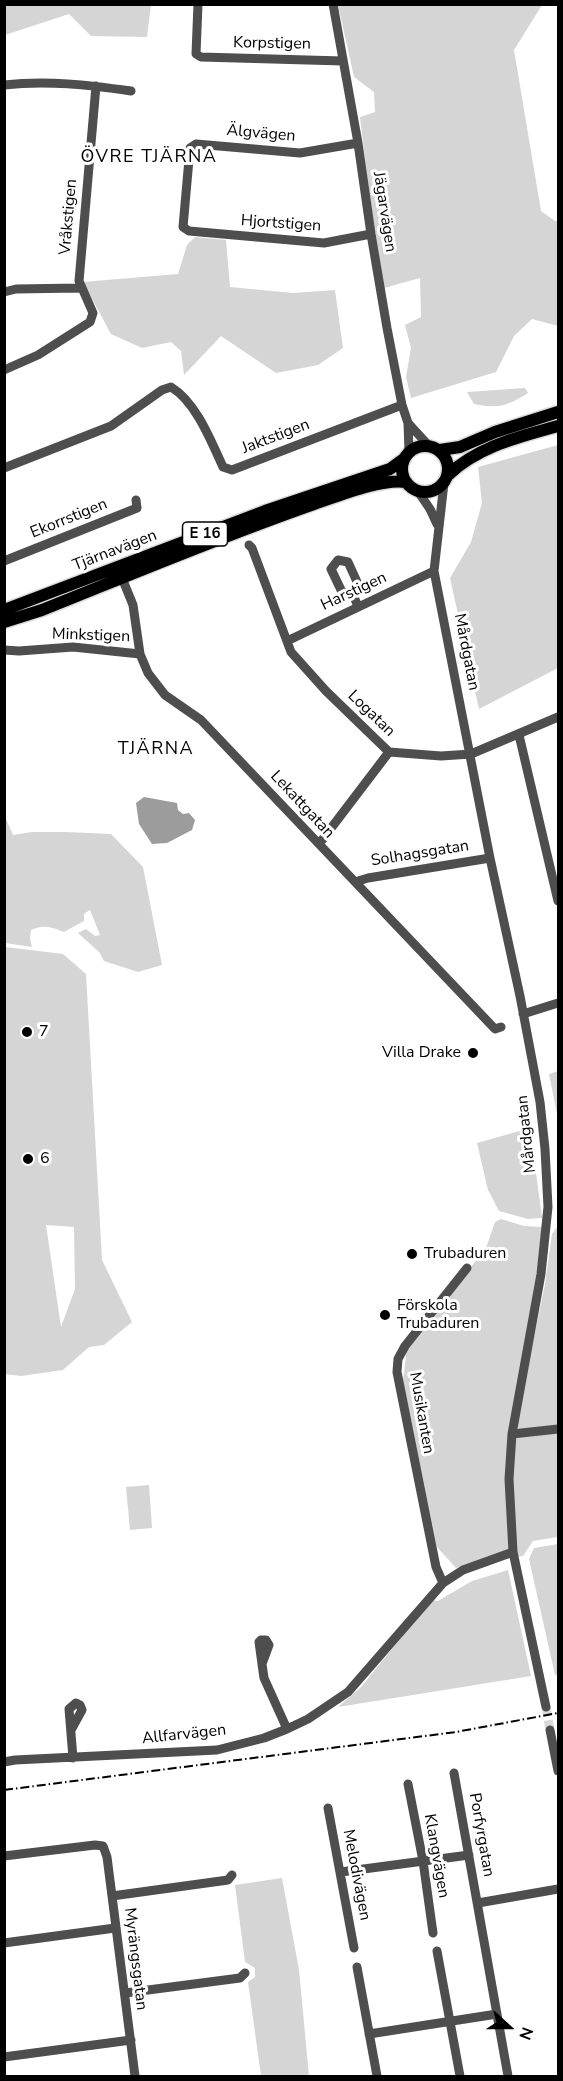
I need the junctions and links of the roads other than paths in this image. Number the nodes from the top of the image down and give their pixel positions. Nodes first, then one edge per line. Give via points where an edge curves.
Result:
1 (198, 4) edge
2 (333, 4) edge
3 (343, 61) junction
4 (4, 85) edge
5 (96, 86) junction
6 (131, 91) dead end
7 (358, 143) junction
8 (189, 231) joint
9 (371, 234) junction
10 (80, 288) junction
11 (4, 292) edge
12 (4, 370) edge
13 (402, 405) junction
14 (558, 412) edge
15 (408, 423) junction
16 (558, 426) edge
17 (434, 448) junction
18 (407, 455) junction
19 (4, 468) edge
20 (446, 479) junction
21 (406, 482) junction
22 (417, 490) junction
23 (136, 500) dead end
24 (438, 526) junction
25 (249, 545) dead end
26 (4, 561) edge
27 (434, 571) junction
28 (122, 578) junction
29 (352, 594) dead end
30 (358, 607) junction
31 (4, 610) edge
32 (4, 622) edge
33 (287, 641) junction
34 (4, 650) edge
35 (140, 654) junction
36 (558, 717) edge
37 (519, 735) junction
38 (389, 752) junction
39 (471, 754) junction
40 (319, 844) junction
41 (490, 858) junction
42 (556, 881) edge
43 (355, 882) junction
44 (558, 901) edge
45 (558, 1003) edge
46 (523, 1014) junction
47 (501, 1027) dead end
48 (467, 1268) dead end
49 (558, 1429) edge
50 (512, 1434) junction
51 (513, 1552) junction
52 (443, 1583) junction
53 (262, 1664) dead end
54 (546, 1707) tunnel mouth
55 (287, 1729) junction
56 (72, 1730) dead end
57 (550, 1730) tunnel mouth
58 (73, 1758) junction
59 (4, 1762) edge
60 (558, 1771) edge
61 (454, 1773) dead end
62 (408, 1784) dead end
63 (328, 1808) dead end
64 (469, 1855) junction
65 (4, 1856) edge
66 (423, 1861) junction
67 (341, 1872) junction
68 (232, 1875) dead end
69 (558, 1889) edge
70 (112, 1896) junction
71 (478, 1903) junction
72 (116, 1928) junction
73 (433, 1933) dead end
74 (4, 1943) edge
75 (354, 1948) dead end
76 (437, 1951) dead end
77 (357, 1966) dead end
78 (245, 1973) dead end
79 (125, 1993) junction
80 (497, 2014) junction
81 (450, 2022) junction
82 (369, 2034) junction
83 (130, 2040) junction
84 (4, 2057) edge
85 (135, 2076) edge
86 (377, 2076) edge
87 (460, 2076) edge
88 (508, 2076) edge

1 - 3 street, Korpstigen via 196,54 201,57
2 - 3 street, Jägarvägen
3 - 7 street, Jägarvägen
4 - 5 street via 29,82
5 - 6 street
5 - 10 street, Vråkstigen
7 - 8 street, Älgvägen via 300,153 196,144 190,148 183,227
7 - 9 street, Jägarvägen
8 - 9 street, Hjortstigen via 324,243
9 - 13 street, Jägarvägen
10 - 11 street
10 - 12 street, Vråkstigen via 93,313 90,322 38,355
13 - 15 street, Jägarvägen
13 - 19 street, Jaktstigen via 232,470 223,467 206,429 171,387 111,426
14 - 17 highway, E 16 via 460,447
15 - 17 street, Jägarvägen
15 - 18 street, Jägarvägen
16 - 20 highway via 483,450 459,464
17 - 18 highway, E 16 via 418,447
17 - 20 highway via 447,461
18 - 21 highway via 403,473
18 - 31 highway, Tjärnavägen / E 16 via 390,469 265,511
20 - 22 highway via 434,490
20 - 24 street, Mårdgatan
21 - 22 highway
21 - 28 highway, Tjärnavägen / E 16 via 347,493
22 - 24 street
23 - 26 street, Ekorrstigen via 137,508
24 - 27 street, Mårdgatan
25 - 33 street, Logatan
27 - 30 street, Harstigen
27 - 39 street, Mårdgatan
28 - 32 highway, Tjärnavägen / E 16
28 - 35 street, Lekattgatan via 133,605
29 - 30 street
30 - 33 street, Harstigen
33 - 38 street, Logatan via 291,652 326,691
34 - 35 street, Minkstigen via 73,647
35 - 40 street, Lekattgatan via 148,673 165,695 201,720
36 - 37 street, Logatan
37 - 39 street, Logatan
37 - 42 street
38 - 39 street, Logatan
38 - 40 street
39 - 41 street, Mårdgatan
40 - 43 street, Lekattgatan
41 - 43 street, Solhagsgatan
41 - 46 street, Mårdgatan
42 - 44 street
43 - 47 street, Lekattgatan via 495,1029
45 - 46 street
46 - 50 street, Mårdgatan via 540,1102 548,1207 541,1274
48 - 52 street, Musikanten via 405,1346 397,1372 436,1567
49 - 50 street
50 - 51 street, Mårdgatan via 509,1479
51 - 52 street, Allfarvägen via 463,1570
51 - 54 street, Mårdgatan
52 - 55 street, Allfarvägen via 348,1692
53 - 55 street via 264,1678
55 - 58 street, Allfarvägen via 217,1750
56 - 58 street
57 - 60 street
58 - 59 street, Allfarvägen
61 - 64 street, Porfyrgatan
62 - 66 street, Klangvägen
63 - 67 street, Melodivägen
64 - 66 street
64 - 71 street, Porfyrgatan
65 - 70 street, Myrängsgatan via 103,1846
66 - 67 street
66 - 73 street, Klangvägen
67 - 75 street, Melodivägen
68 - 70 street via 228,1880
69 - 71 street, Porfyrgatan
70 - 72 street, Myrängsgatan
71 - 80 street, Porfyrgatan
72 - 74 street
72 - 79 street, Myrängsgatan
76 - 81 street
77 - 82 street
78 - 79 street via 240,1978
79 - 83 street, Myrängsgatan
80 - 81 street
80 - 88 street, Porfyrgatan
81 - 82 street
81 - 87 street
82 - 86 street
83 - 84 street
83 - 85 street, Myrängsgatan

